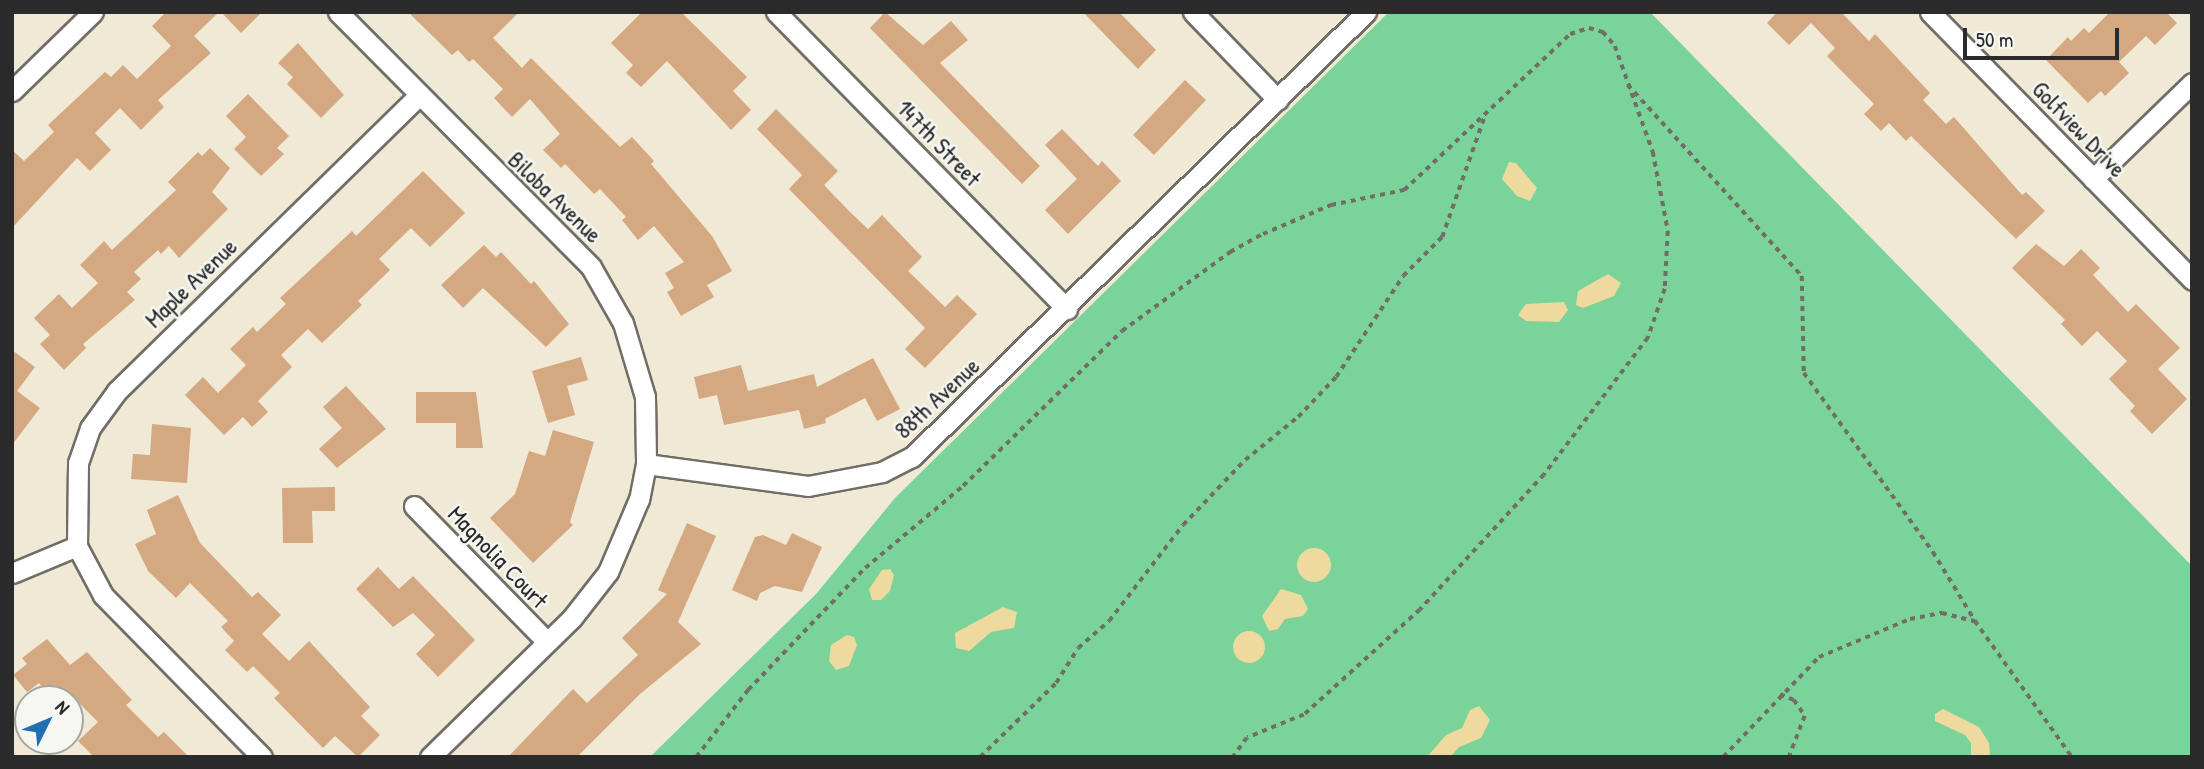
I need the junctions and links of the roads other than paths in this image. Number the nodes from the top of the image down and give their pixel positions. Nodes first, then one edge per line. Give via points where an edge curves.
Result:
1 (93, 12) edge
2 (338, 12) edge
3 (776, 12) edge
4 (1193, 12) edge
5 (1366, 12) edge
6 (1930, 12) edge
7 (15, 82) edge
8 (2192, 83) edge
9 (419, 95) junction
10 (1278, 100) junction
11 (2093, 179) junction
12 (2192, 280) edge
13 (1067, 309) junction
14 (646, 464) junction
15 (414, 506) dead end
16 (77, 546) junction
17 (12, 573) edge
18 (547, 642) junction
19 (262, 757) edge
20 (430, 757) edge

1 - 7 street
2 - 9 street, Biloba Avenue
3 - 13 street, 147th Street
4 - 10 street
5 - 10 street, 88th Avenue
6 - 11 street, Golfview Drive
8 - 11 street
9 - 14 street, Biloba Avenue via 529,208 571,243 606,290 636,358 645,397
9 - 16 street, Maple Avenue via 111,398 90,428 78,463
10 - 13 street, 88th Avenue
11 - 12 street, Golfview Drive
13 - 14 street, 88th Avenue via 932,441 882,472 808,486
14 - 18 street via 632,520 608,572
15 - 18 street, Magnolia Court
16 - 17 street
16 - 19 street, Maple Avenue via 103,595 122,617
18 - 20 street

